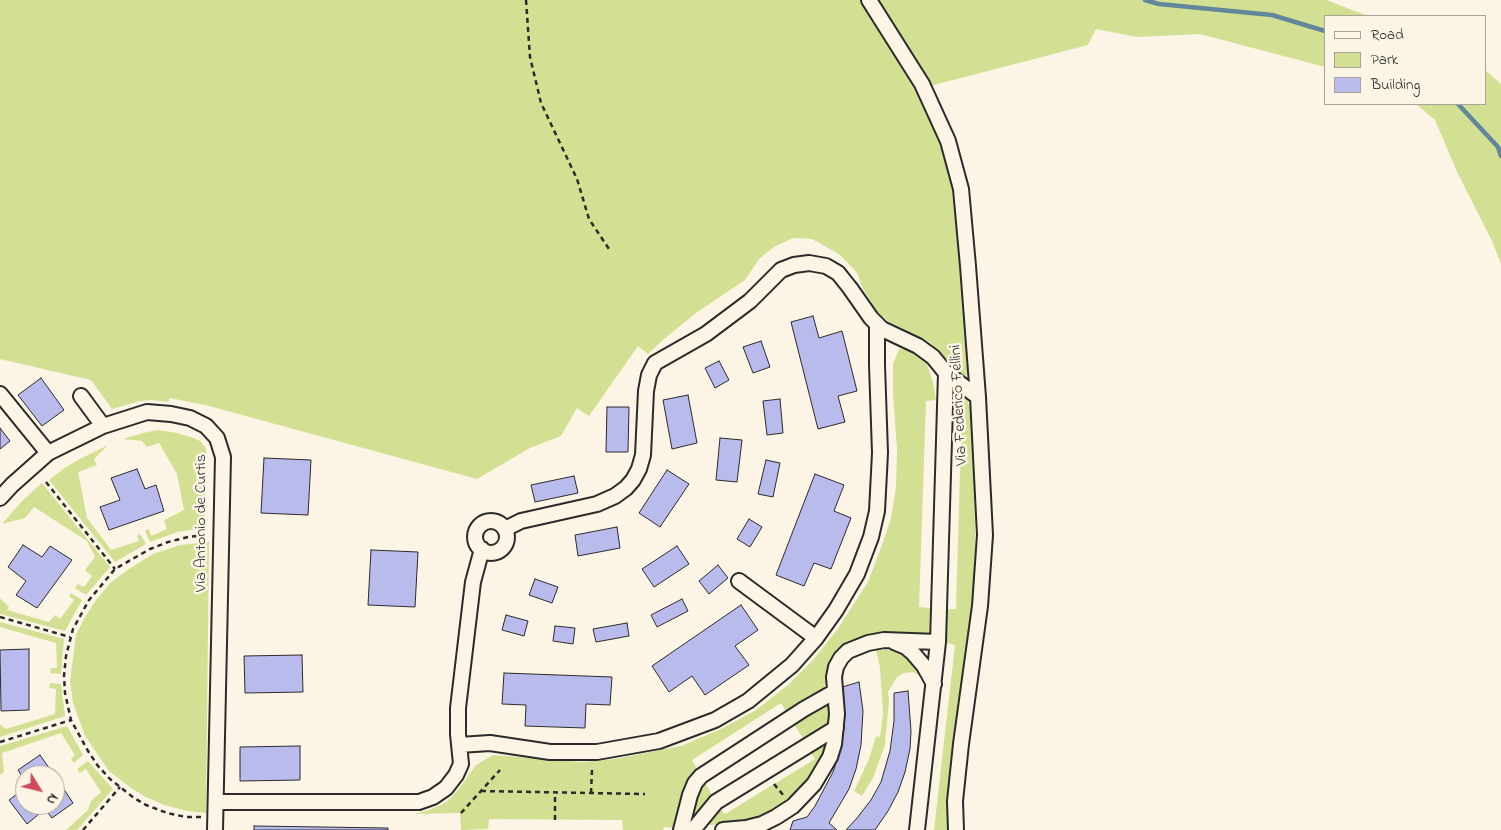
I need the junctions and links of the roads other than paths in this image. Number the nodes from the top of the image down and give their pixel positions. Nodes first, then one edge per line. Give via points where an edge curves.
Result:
1 (869, 0) edge
2 (877, 324) junction
3 (946, 373) junction
4 (0, 394) edge
5 (81, 396) dead end
6 (978, 397) junction
7 (102, 426) junction
8 (48, 453) junction
9 (0, 498) edge
10 (504, 529) junction
11 (482, 549) junction
12 (739, 581) dead end
13 (816, 638) junction
14 (888, 640) junction
15 (938, 642) junction
16 (934, 684) junction
17 (834, 692) junction
18 (836, 728) junction
19 (459, 745) junction
20 (216, 802) junction
21 (216, 830) edge
22 (681, 830) edge
23 (693, 830) edge
24 (723, 830) edge
25 (917, 830) edge
26 (956, 830) edge

1 - 6 street, Via Federico Fellini via 922,84 948,141 961,189
2 - 3 street via 918,346
2 - 10 street via 838,273 826,266 809,263 781,270 750,301 706,334 655,363 646,391 643,455 639,469 626,488 597,504 521,521
2 - 13 street via 878,511 857,574
3 - 6 street
3 - 15 street
4 - 8 street
5 - 7 street
6 - 26 street, Via Federico Fellini via 985,535 980,606 955,801
7 - 8 street, Via Antonio de Curtis
7 - 20 street, Via Antonio de Curtis via 147,412 190,418 206,426 217,438 223,457
8 - 9 street, Via Antonio de Curtis
10 - 11 street via 506,542 500,550 491,553
10 - 11 street via 493,521 480,526 476,542
11 - 19 street via 473,582 458,708
12 - 13 street
13 - 19 street via 792,665 748,701 715,720 659,741 598,752 550,752 490,743
14 - 15 street
14 - 16 street via 912,652
14 - 17 street via 863,644 848,651 836,667
15 - 16 street
16 - 25 street
17 - 18 street
17 - 22 street via 701,776 690,795
18 - 23 street via 716,802
18 - 24 street via 830,757 814,784 793,806 762,824
19 - 20 street via 461,764 456,775 433,798 419,802
20 - 21 street, Via Antonio de Curtis

